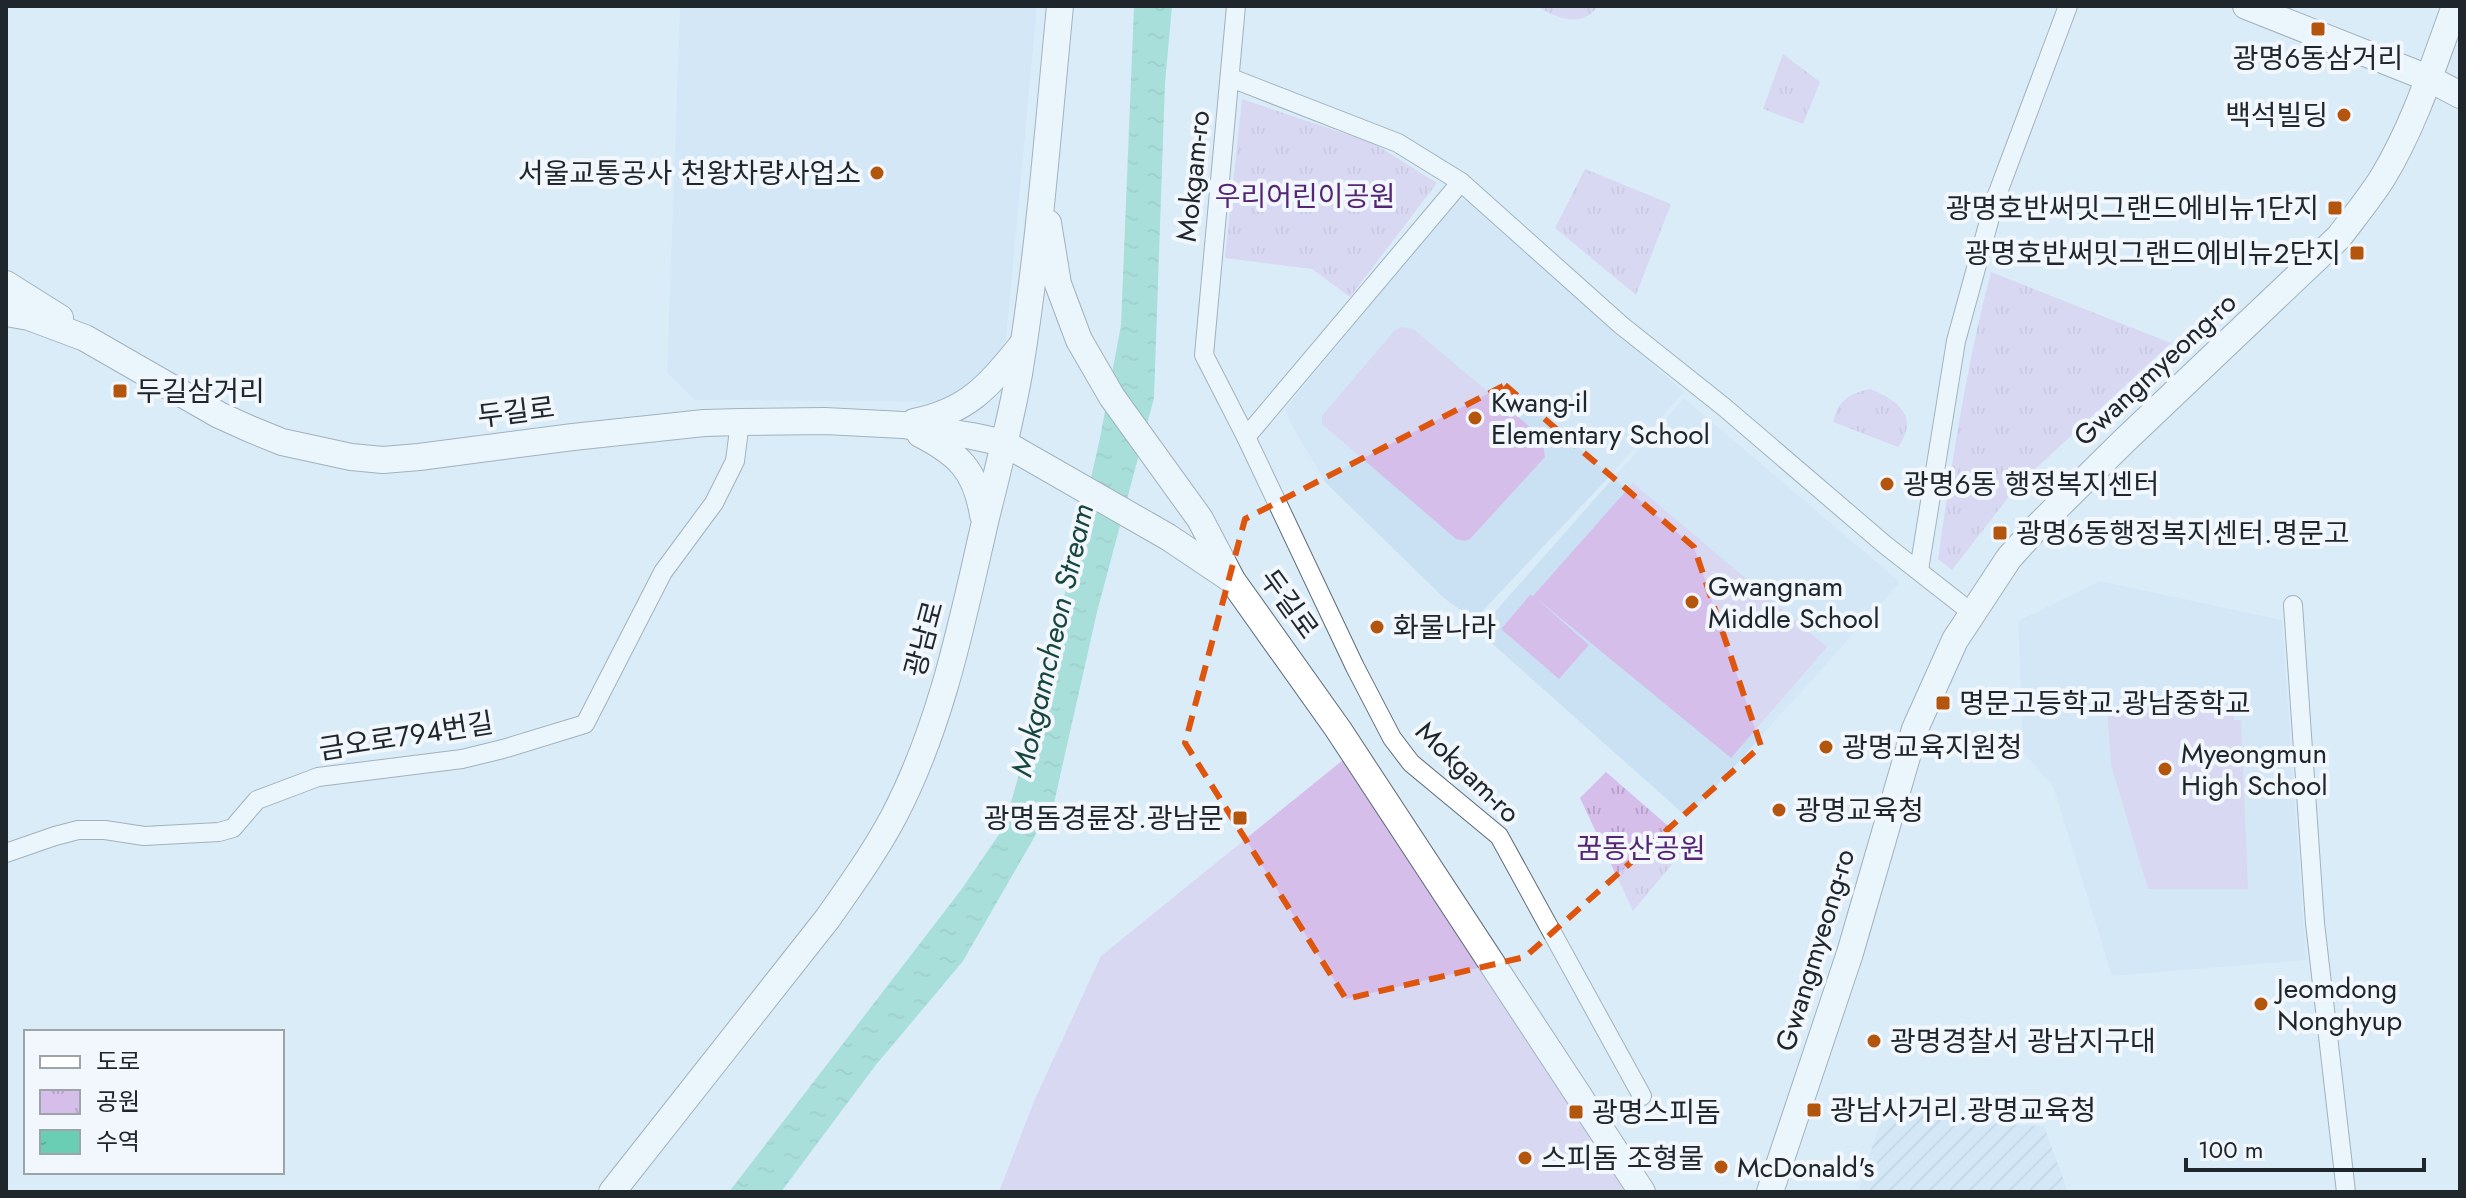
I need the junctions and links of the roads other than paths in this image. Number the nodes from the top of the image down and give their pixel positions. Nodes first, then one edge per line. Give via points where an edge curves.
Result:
1 (1060, 6) edge
2 (1236, 6) edge
3 (2068, 6) edge
4 (2246, 6) edge
5 (2455, 6) edge
6 (2281, 12) edge
7 (1231, 78) junction
8 (2428, 78) junction
9 (2460, 95) edge
10 (1043, 176) junction
11 (1461, 182) junction
12 (6, 284) edge
13 (6, 313) edge
14 (57, 327) junction
15 (6, 328) edge
16 (1023, 344) junction
17 (117, 355) junction
18 (740, 422) junction
19 (903, 425) junction
20 (1246, 437) junction
21 (1004, 443) junction
22 (985, 523) junction
23 (1919, 570) junction
24 (1232, 580) junction
25 (2293, 605) dead end
26 (1972, 613) junction
27 (6, 853) edge
28 (1642, 1096) dead end
29 (1642, 1191) edge
30 (612, 1192) edge
31 (1770, 1192) edge
32 (2346, 1192) edge

1 - 10 street, 광남로
2 - 7 street, Mokgam-ro
3 - 23 street via 1994,203 1956,341
4 - 6 street
5 - 8 street, Gwangmyeong-ro
6 - 8 street
7 - 11 street via 1398,143
7 - 20 street, Mokgam-ro via 1204,355
8 - 9 street
8 - 26 street, Gwangmyeong-ro via 2383,176 2339,237 2037,527
10 - 16 street, 광남로
10 - 24 street via 1058,284 1072,325 1112,397 1200,519
11 - 20 street
11 - 23 street via 1621,325
12 - 17 street
13 - 14 street, 두길로
14 - 15 street
14 - 17 street, 두길로
16 - 19 street via 966,402 951,412
16 - 21 street, 광남로
17 - 18 street, 두길로 via 250,429 351,457 407,458
18 - 19 street, 두길로
18 - 27 street, 금오로794번길 via 735,461 714,503 663,572 585,724 462,759 318,777 257,800 233,828 219,832 144,836 78,830
19 - 21 street, 두길로
19 - 22 street via 945,448 968,470
20 - 28 street, Mokgam-ro via 1392,738 1411,763 1499,836
21 - 22 street, 광남로
21 - 24 street, 두길로
22 - 30 street, 광남로 via 946,686 908,788 879,843 828,918
23 - 26 street
24 - 29 street, 두길로 via 1338,729
25 - 32 street via 2315,923
26 - 31 street, Gwangmyeong-ro via 1915,729 1850,953

